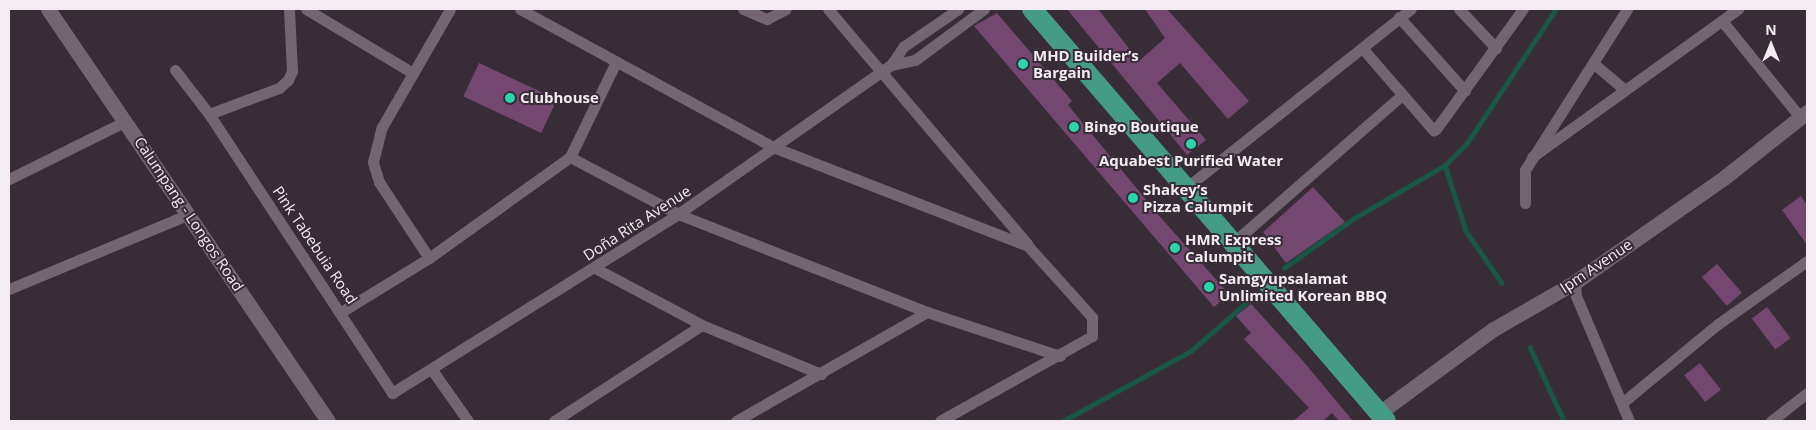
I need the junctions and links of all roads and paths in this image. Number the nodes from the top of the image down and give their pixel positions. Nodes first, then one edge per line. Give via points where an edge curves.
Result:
1 (48, 9) edge
2 (289, 9) edge
3 (306, 9) edge
4 (450, 9) edge
5 (520, 9) edge
6 (743, 9) edge
7 (786, 9) edge
8 (828, 9) edge
9 (958, 9) edge
10 (984, 9) edge
11 (1032, 9) edge
12 (1411, 9) edge
13 (1459, 9) edge
14 (1628, 9) edge
15 (1738, 9) edge
16 (1520, 10) edge
17 (1399, 18) junction
18 (1722, 21) junction
19 (1496, 48) junction
20 (1363, 49) junction
21 (616, 62) junction
22 (1593, 62) junction
23 (886, 69) junction
24 (176, 70) dead end
25 (413, 73) junction
26 (1625, 90) junction
27 (1466, 91) junction
28 (1402, 95) junction
29 (209, 114) junction
30 (1804, 115) edge
31 (126, 121) junction
32 (773, 147) junction
33 (570, 157) junction
34 (1532, 157) junction
35 (9, 179) edge
36 (1186, 187) junction
37 (1525, 203) dead end
38 (190, 214) junction
39 (678, 214) junction
40 (1234, 242) junction
41 (1028, 246) junction
42 (429, 258) junction
43 (1807, 262) edge
44 (595, 268) junction
45 (1575, 282) junction
46 (9, 289) edge
47 (342, 312) junction
48 (927, 312) junction
49 (702, 325) junction
50 (1060, 356) junction
51 (432, 370) junction
52 (821, 374) junction
53 (392, 393) joint
54 (1807, 393) edge
55 (1622, 403) junction
56 (1382, 417) edge
57 (328, 421) edge
58 (468, 421) edge
59 (554, 421) edge
60 (736, 421) edge
61 (940, 421) edge
62 (1629, 421) edge
63 (1771, 421) edge

1 - 31 street, Calumpang - Longos Road
2 - 29 street via 292,71 288,80 279,88
3 - 25 street
4 - 25 street
5 - 21 street
6 - 7 street via 767,19
8 - 23 street
9 - 23 street, Doña Rita Avenue via 904,47
10 - 23 street, Doña Rita Avenue via 914,60
11 - 36 highway
12 - 17 street
13 - 19 street
14 - 22 street
15 - 18 street
16 - 19 street
17 - 20 street
17 - 27 street
18 - 26 street
18 - 30 street
19 - 27 street
20 - 28 street
20 - 36 street
21 - 32 street
21 - 33 street
22 - 26 street
22 - 34 street
23 - 32 street, Doña Rita Avenue
23 - 41 street
24 - 29 street, Pink Tabebuia Road
25 - 42 street via 382,127 373,162 379,182
26 - 34 street
27 - 28 street via 1435,130
28 - 40 street
29 - 47 street, Pink Tabebuia Road
30 - 45 street, Ipm Avenue via 1725,177
31 - 35 street
31 - 38 street, Calumpang - Longos Road
32 - 39 street, Doña Rita Avenue
32 - 41 street
33 - 39 street
33 - 42 street
34 - 37 street via 1525,170
36 - 40 highway
38 - 46 street
38 - 57 street, Calumpang - Longos Road
39 - 44 street, Doña Rita Avenue
39 - 48 street
40 - 56 highway
41 - 50 street via 1096,326 1092,336
42 - 47 street
43 - 55 street via 1718,324
44 - 49 street
44 - 51 street, Doña Rita Avenue
45 - 55 street via 1576,296
45 - 56 street, Ipm Avenue via 1492,330
47 - 53 street, Pink Tabebuia Road
48 - 50 street
48 - 52 street
49 - 52 street
49 - 59 street
50 - 61 street
51 - 53 street, Doña Rita Avenue
51 - 58 street
52 - 60 street
54 - 63 street
55 - 62 street

